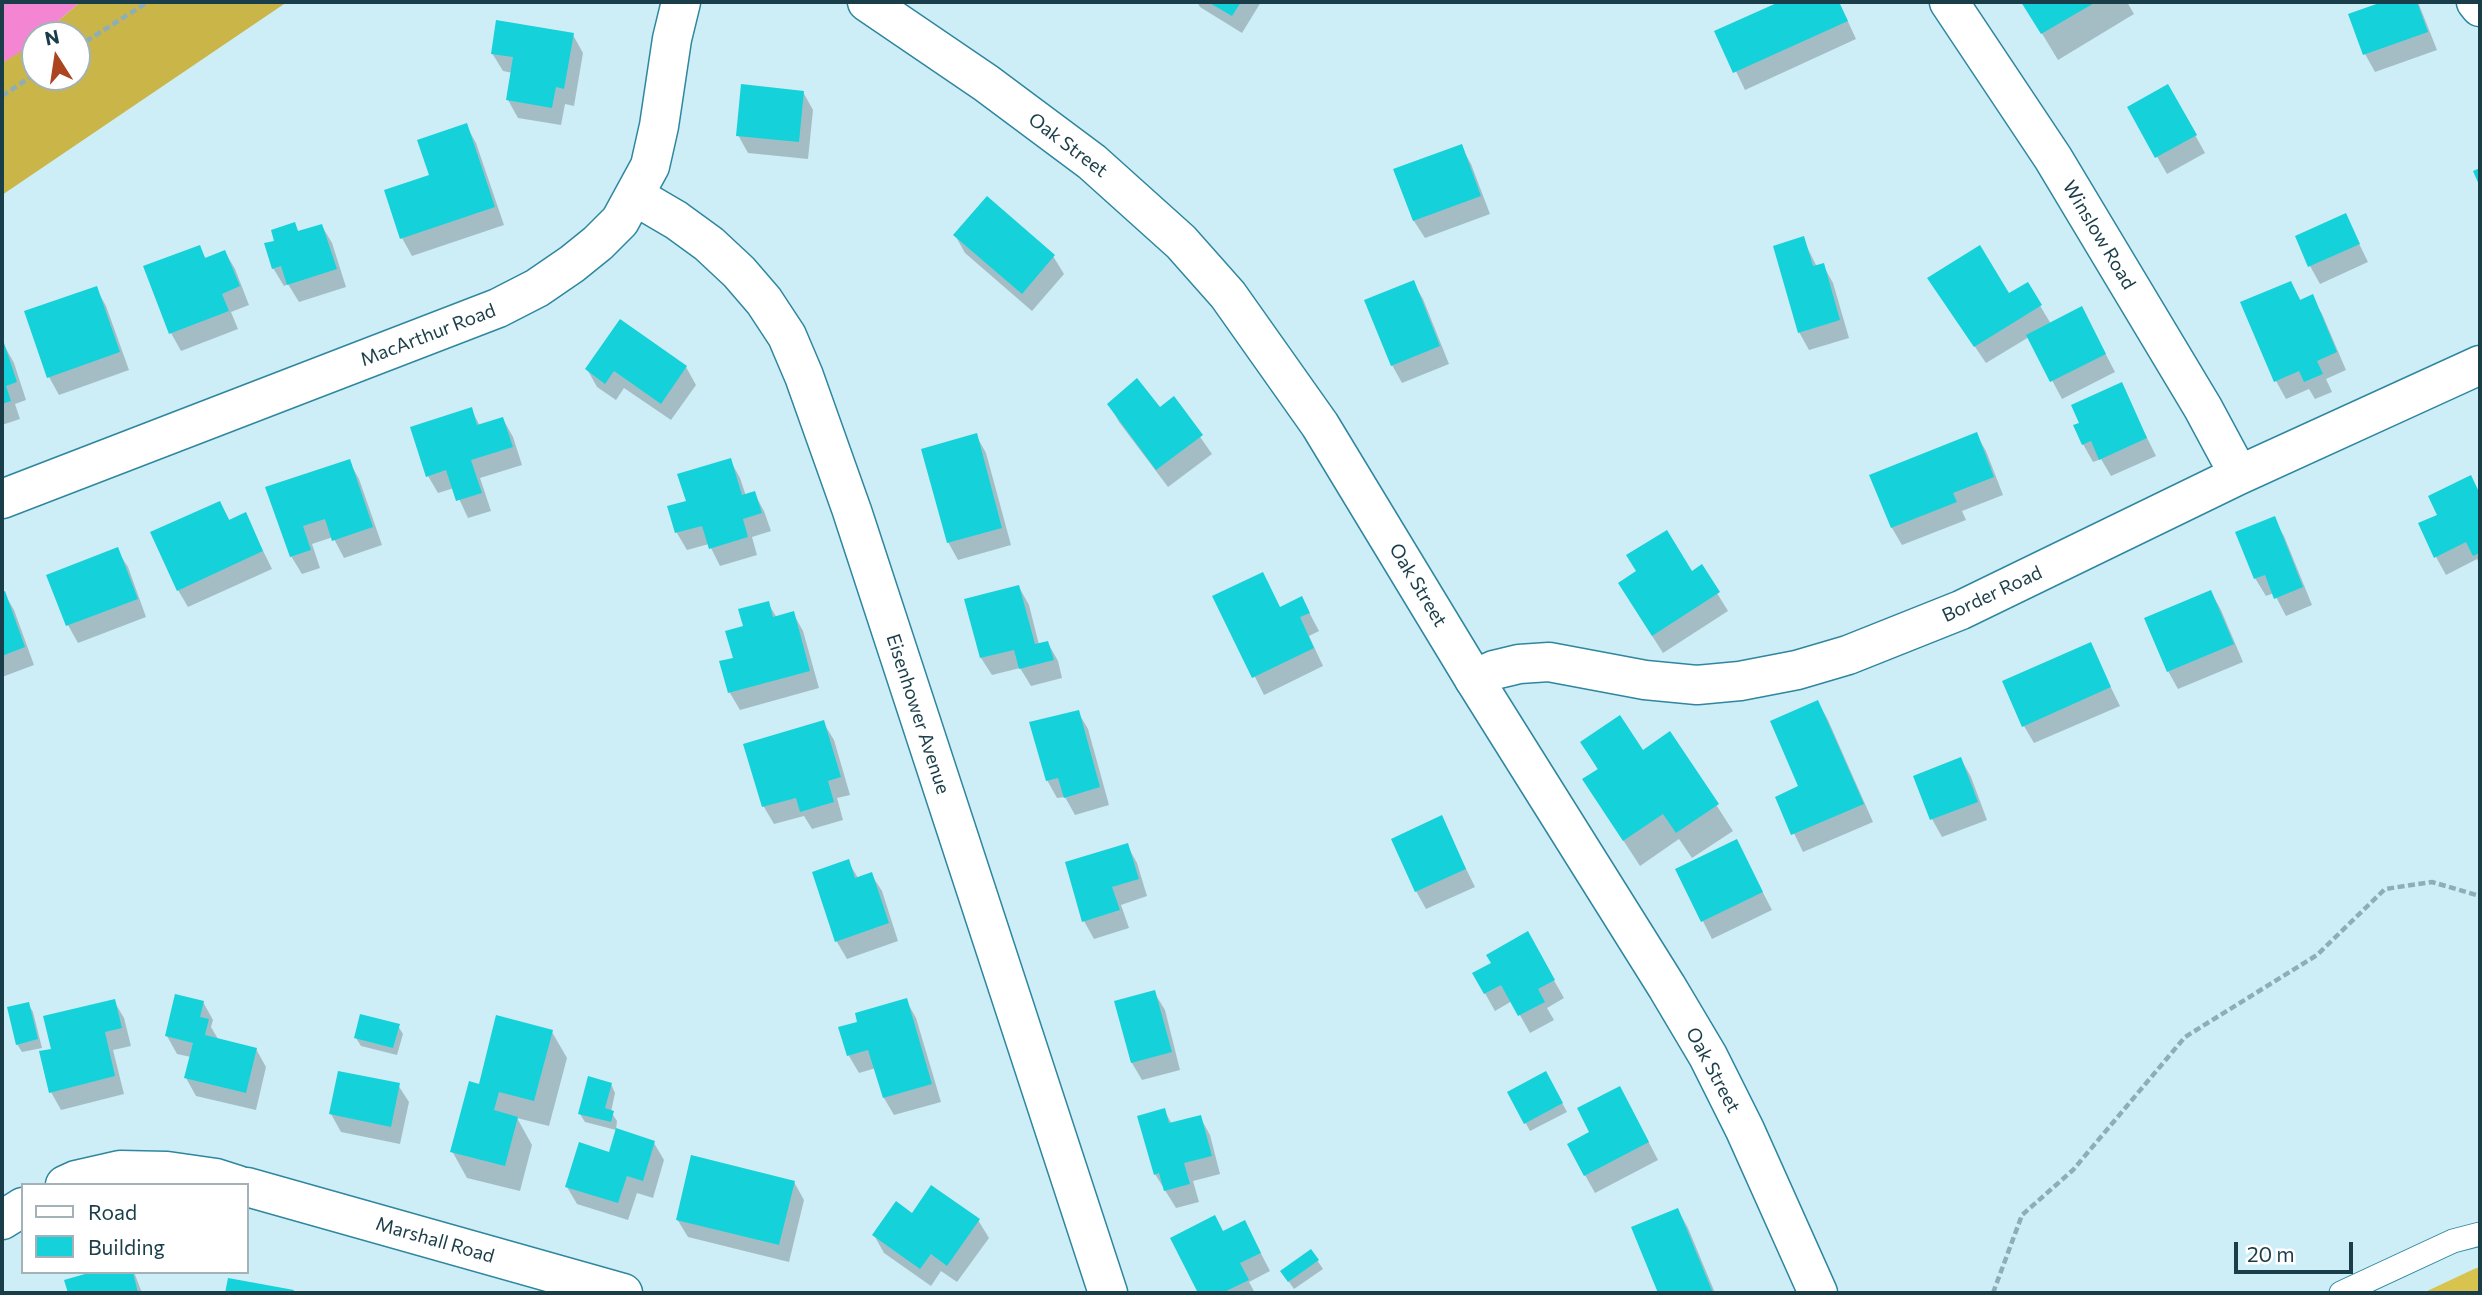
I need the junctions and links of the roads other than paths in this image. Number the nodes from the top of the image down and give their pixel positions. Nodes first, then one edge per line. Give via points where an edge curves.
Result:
1 (681, 2) edge
2 (1949, 2) edge
3 (2476, 2) edge
4 (881, 6) edge
5 (2480, 7) edge
6 (635, 196) junction
7 (2480, 365) edge
8 (2239, 475) junction
9 (2, 499) edge
10 (1474, 679) junction
11 (69, 1183) edge
12 (232, 1183) edge
13 (248, 1187) edge
14 (21, 1207) edge
15 (2, 1220) edge
16 (2480, 1234) edge
17 (622, 1293) edge
18 (1108, 1293) edge
19 (1818, 1293) edge
20 (2340, 1293) edge

1 - 6 street, MacArthur Road via 650,166
2 - 8 street, Winslow Road via 2053,158
3 - 5 street
4 - 10 street, Oak Street via 1092,162 1181,242 1228,295 1320,425
6 - 9 street, MacArthur Road via 598,243 537,288 498,308
6 - 18 street, Eisenhower Avenue via 709,244 764,301 787,335 848,498
7 - 8 street, Border Road
8 - 10 street, Border Road via 1961,610 1861,651 1797,670 1697,685 1549,662 1519,664
10 - 19 street, Oak Street via 1707,1056
11 - 12 street via 120,1170 167,1171
13 - 17 street, Marshall Road
14 - 15 street
16 - 20 lane

